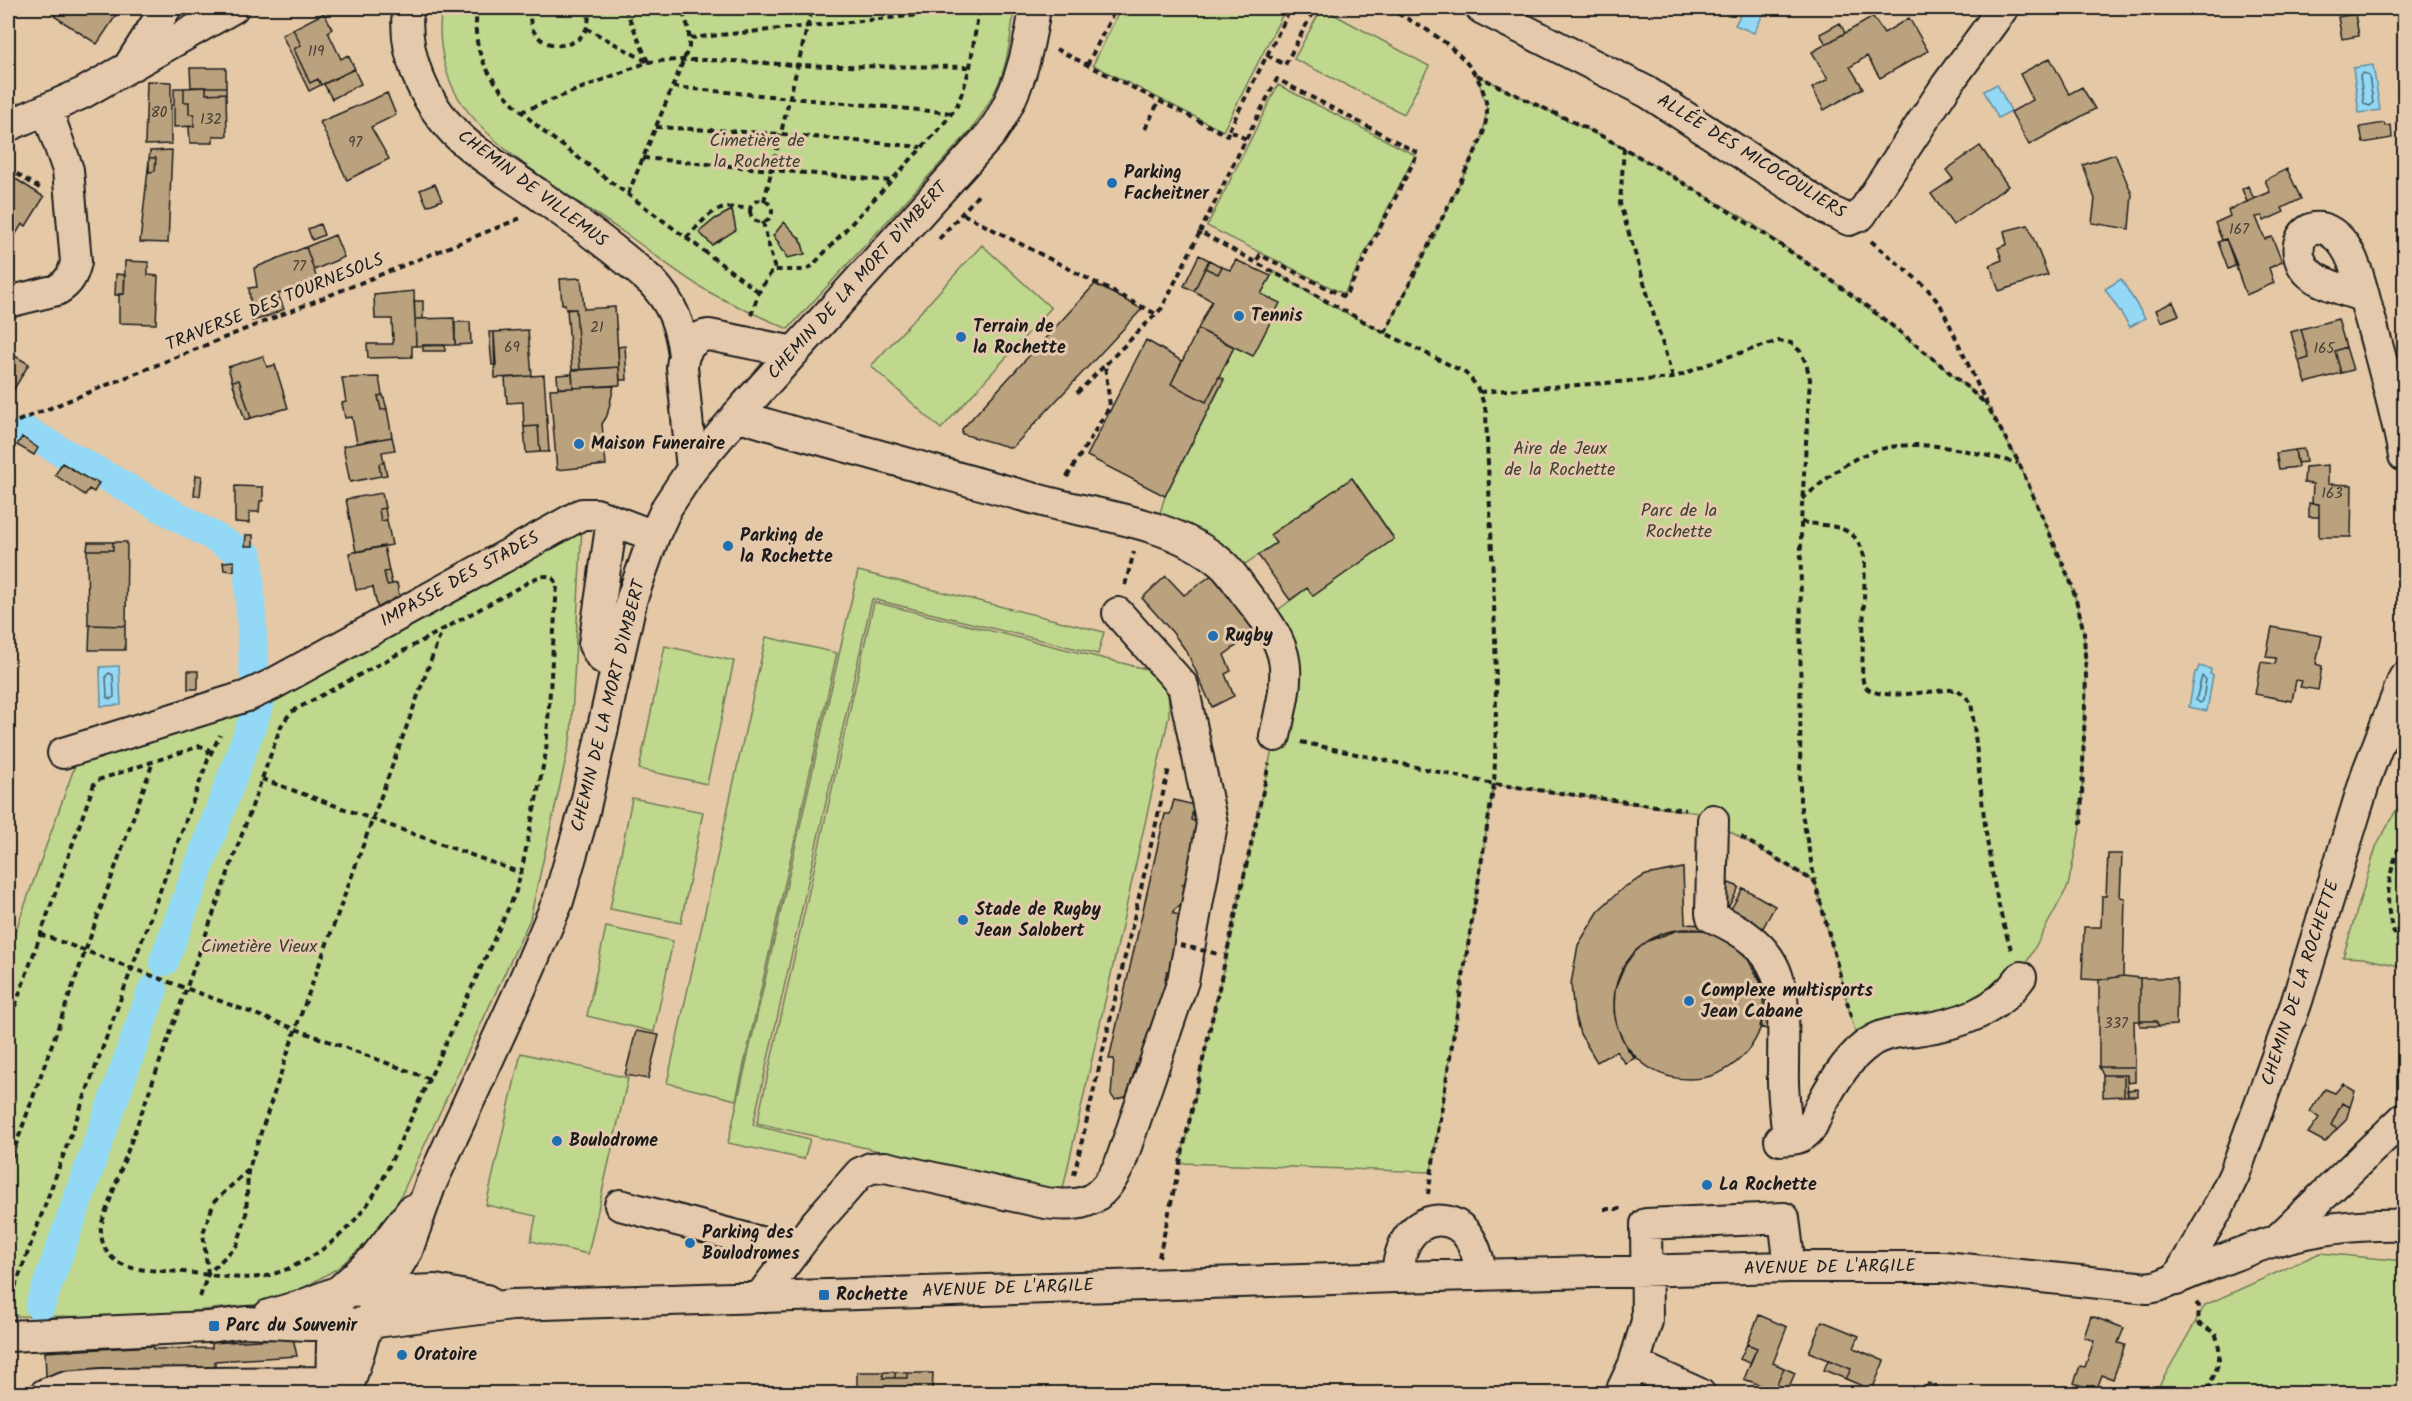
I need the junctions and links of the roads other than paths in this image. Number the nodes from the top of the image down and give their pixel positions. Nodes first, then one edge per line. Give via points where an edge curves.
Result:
1 (166, 8) edge
2 (233, 8) edge
3 (408, 8) edge
4 (1035, 8) edge
5 (1481, 8) edge
6 (2003, 8) edge
7 (127, 70) junction
8 (47, 110) junction
9 (8, 126) edge
10 (2364, 297) dead end
11 (8, 302) edge
12 (794, 352) junction
13 (684, 355) junction
14 (737, 415) junction
15 (2404, 456) edge
16 (692, 469) junction
17 (612, 520) junction
18 (654, 536) junction
19 (1118, 613) road end
20 (617, 667) junction
21 (2404, 678) edge
22 (1275, 736) road end
23 (63, 753) dead end
24 (1713, 820) road end
25 (2020, 977) road end
26 (2404, 1118) edge
27 (430, 1186) junction
28 (620, 1205) dead end
29 (2404, 1225) edge
30 (2276, 1241) junction
31 (407, 1251) junction
32 (794, 1251) junction
33 (1790, 1268) junction
34 (1647, 1270) junction
35 (1482, 1275) junction
36 (1396, 1277) junction
37 (2176, 1280) junction
38 (435, 1290) junction
39 (382, 1292) junction
40 (760, 1298) junction
41 (512, 1305) junction
42 (349, 1312) junction
43 (8, 1336) edge
44 (1634, 1364) junction
45 (336, 1390) edge
46 (45, 1394) edge
47 (1620, 1394) edge
48 (1700, 1394) edge

1 - 7 street
2 - 7 street
3 - 13 street, CHEMIN DE VILLEMUS via 408,49 416,71 454,132 630,263 661,291 675,313
4 - 12 street, CHEMIN DE LA MORT D'IMBERT via 1021,75 991,134
5 - 6 street, ALLÉE DES MICOCOULIERS via 1647,92 1849,220 1861,215
7 - 8 street
8 - 9 street
8 - 11 street via 68,170 76,262 73,272 57,290
10 - 15 street
12 - 13 street via 709,335 694,341
12 - 14 street, CHEMIN DE LA MORT D'IMBERT
13 - 16 street, CHEMIN DE VILLEMUS
14 - 16 street, CHEMIN DE LA MORT D'IMBERT
14 - 22 street via 1141,525 1177,538 1222,564 1279,639 1286,665 1285,691
16 - 18 street, CHEMIN DE LA MORT D'IMBERT
17 - 18 street, IMPASSE DES STADES
17 - 20 street via 594,645 601,657
17 - 23 street, IMPASSE DES STADES via 592,513 575,516 247,696
18 - 20 street, CHEMIN DE LA MORT D'IMBERT via 632,598
19 - 32 street via 1180,681 1212,835 1183,981 1112,1180 1093,1200 1067,1205 879,1166 858,1175
20 - 27 street, CHEMIN DE LA MORT D'IMBERT via 584,812 558,901
21 - 37 street, CHEMIN DE LA ROCHETTE via 2368,771 2296,1004 2238,1164 2216,1212
24 - 25 street via 1712,917 1750,938 1767,953 1778,974 1784,1011 1784,1140 1808,1132 1828,1093 1860,1050 1884,1035 1943,1026 1975,1015 1999,1002
26 - 30 street
27 - 31 street, CHEMIN DE LA MORT D'IMBERT
27 - 42 street, CHEMIN DE LA MORT D'IMBERT via 374,1260
28 - 32 street
29 - 30 street via 2349,1225
30 - 37 street, AVENUE DE L'ARGILE
31 - 38 street
31 - 39 street, CHEMIN DE LA MORT D'IMBERT
32 - 40 street
33 - 34 street, AVENUE DE L'ARGILE
33 - 34 street via 1784,1218 1646,1224
33 - 37 street, AVENUE DE L'ARGILE via 1944,1267 2140,1288
34 - 35 street, AVENUE DE L'ARGILE
34 - 44 street via 1647,1321
35 - 36 street, AVENUE DE L'ARGILE
35 - 36 street via 1471,1240 1459,1226 1441,1219 1423,1224 1406,1241
36 - 40 street, AVENUE DE L'ARGILE
38 - 39 street, AVENUE DE L'ARGILE
38 - 41 street, AVENUE DE L'ARGILE
39 - 42 street, CHEMIN DE LA MORT D'IMBERT
39 - 42 street, AVENUE DE L'ARGILE
40 - 41 street, AVENUE DE L'ARGILE
41 - 42 street, AVENUE DE L'ARGILE
42 - 43 street, AVENUE DE L'ARGILE via 190,1328
42 - 45 street
44 - 47 street
44 - 48 street
45 - 46 street via 102,1384 64,1387

